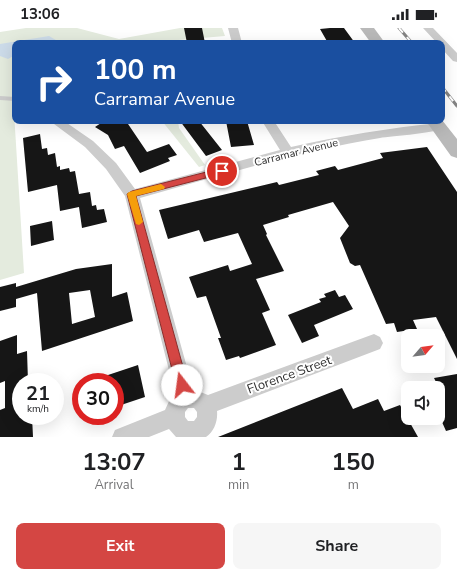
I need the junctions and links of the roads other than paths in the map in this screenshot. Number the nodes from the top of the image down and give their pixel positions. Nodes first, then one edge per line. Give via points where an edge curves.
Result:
1 (232, 28) edge
2 (368, 28) edge
3 (428, 28) edge
4 (236, 40) edge
5 (376, 40) edge
6 (439, 40) edge
7 (445, 46) edge
8 (457, 59) edge
9 (12, 97) edge
10 (0, 98) edge
11 (60, 124) edge
12 (270, 124) edge
13 (437, 124) edge
14 (457, 152) edge
15 (288, 153) junction
16 (132, 194) junction
17 (374, 343) dead end
18 (186, 398) junction
19 (205, 406) junction
20 (174, 417) junction
21 (195, 434) edge
22 (122, 437) edge

1 - 4 street
2 - 5 street
3 - 6 street
7 - 8 street
9 - 10 lane
11 - 16 street via 89,144
12 - 15 street
13 - 14 street
13 - 15 street, Carramar Avenue via 357,137
15 - 16 street, Carramar Avenue
16 - 18 street
17 - 19 street, Florence Street
18 - 19 street via 196,398
18 - 20 street via 177,406
19 - 21 street via 204,424
20 - 21 street via 183,431
20 - 22 street

